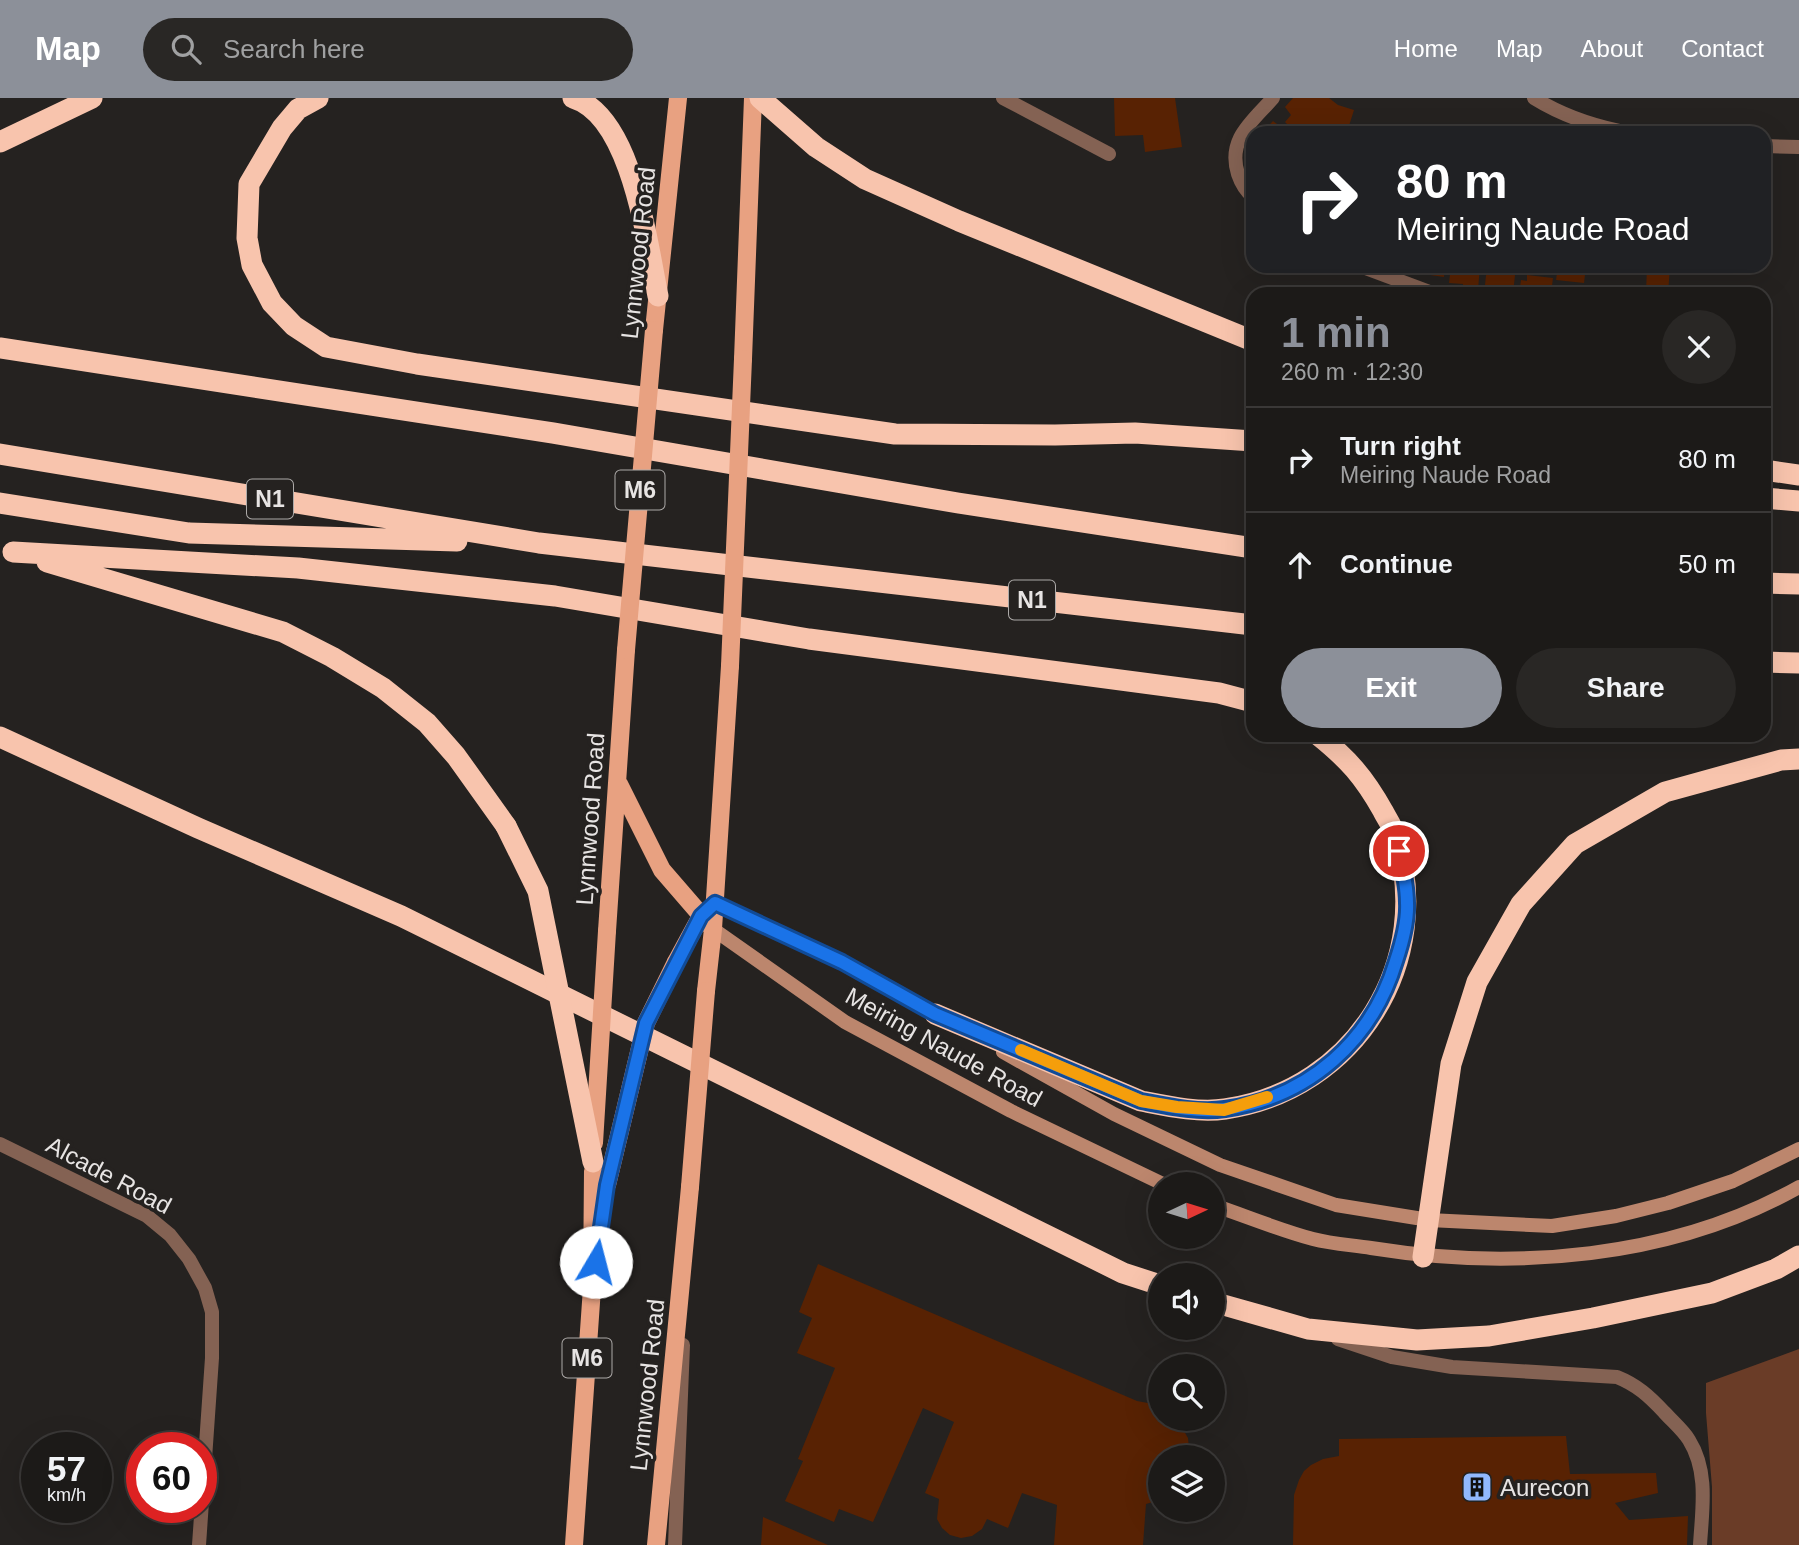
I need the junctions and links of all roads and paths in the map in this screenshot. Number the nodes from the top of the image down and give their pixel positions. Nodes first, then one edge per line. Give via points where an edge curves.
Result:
1 (92, 98) edge
2 (318, 98) edge
3 (572, 98) edge
4 (678, 98) edge
5 (753, 98) edge
6 (760, 98) edge
7 (1003, 98) edge
8 (1273, 98) edge
9 (1534, 98) edge
10 (1249, 126) edge
11 (1598, 126) edge
12 (1246, 129) edge
13 (0, 142) edge
14 (1771, 146) edge
15 (1799, 147) edge
16 (1109, 154) dead end
17 (1246, 187) edge
18 (1379, 273) edge
19 (1416, 287) edge
20 (658, 296) junction
21 (1246, 338) edge
22 (0, 340) edge
23 (0, 348) edge
24 (92, 362) junction
25 (1246, 441) edge
26 (0, 454) edge
27 (1771, 471) edge
28 (1799, 475) edge
29 (1771, 499) edge
30 (1799, 501) edge
31 (0, 503) edge
32 (539, 543) junction
33 (1246, 547) edge
34 (6, 551) edge
35 (1771, 583) edge
36 (1799, 584) edge
37 (1246, 624) edge
38 (1771, 662) edge
39 (1799, 663) edge
40 (1246, 700) edge
41 (0, 737) edge
42 (1326, 742) edge
43 (1799, 759) edge
44 (617, 781) junction
45 (715, 903) junction
46 (707, 923) junction
47 (935, 1014) junction
48 (0, 1144) edge
49 (1799, 1149) edge
50 (593, 1166) junction
51 (1148, 1177) edge
52 (1799, 1186) edge
53 (1225, 1209) edge
54 (1429, 1220) junction
55 (688, 1225) junction
56 (1799, 1256) edge
57 (1423, 1257) junction
58 (1148, 1281) edge
59 (592, 1288) junction
60 (1225, 1305) edge
61 (1308, 1329) junction
62 (199, 1545) edge
63 (574, 1545) edge
64 (656, 1545) edge
65 (675, 1545) edge
66 (1700, 1545) edge

1 - 13 highway
2 - 25 highway via 298,109 282,128 249,184 247,238 252,265 272,303 294,326 327,346 417,364 895,434 1135,433
3 - 20 highway via 583,101 610,128 625,156
4 - 20 main road, Lynnwood Road / M6
5 - 45 main road, bridge via 730,666
6 - 21 highway via 816,147 865,180
7 - 16 street
8 - 10 street
9 - 11 street
12 - 17 street via 1235,146 1236,165
14 - 15 street
18 - 19 street
20 - 44 main road, Lynnwood Road / M6, bridge
22 - 24 highway
23 - 24 highway
24 - 33 highway
26 - 32 highway, N1
27 - 28 highway
29 - 30 highway
31 - 32 highway via 189,533
32 - 37 highway, N1
34 - 40 highway via 298,568 555,596 809,639
34 - 50 highway, bridge via 283,632 383,688 427,723 456,755 506,826 538,891
35 - 36 highway
38 - 39 highway
41 - 58 highway via 401,916 1123,1273
42 - 47 highway via 1363,777 1395,833 1408,904 1390,984 1351,1045 1325,1068 1292,1090 1224,1110 1177,1107 1141,1101
43 - 54 highway via 1665,792 1575,844 1521,904 1478,982 1451,1064
44 - 46 main road via 662,870
44 - 50 main road, Lynnwood Road / M6, bridge
45 - 46 main road
45 - 47 main road, Meiring Naude Road via 842,962
46 - 51 main road, Meiring Naude Road via 845,1022
46 - 55 main road, Lynnwood Road, bridge
46 - 59 main road, bridge via 676,962 646,1023 607,1185
47 - 54 main road, Meiring Naude Road via 1114,1114 1220,1165 1336,1205
48 - 62 street, Alcade Road via 147,1216 170,1235 205,1288 212,1312 212,1358
49 - 54 main road, Meiring Naude Road via 1733,1181 1616,1216 1552,1226
50 - 59 main road, Lynnwood Road / M6
52 - 57 main road via 1772,1202 1674,1237 1584,1255
53 - 57 main road via 1314,1239
54 - 57 highway
55 - 64 main road, Lynnwood Road
55 - 65 street
56 - 61 highway via 1712,1293 1489,1336 1417,1340
59 - 63 main road, Lynnwood Road / M6
60 - 61 highway
61 - 66 street via 1392,1357 1452,1367 1617,1377 1632,1382 1689,1438 1700,1462

